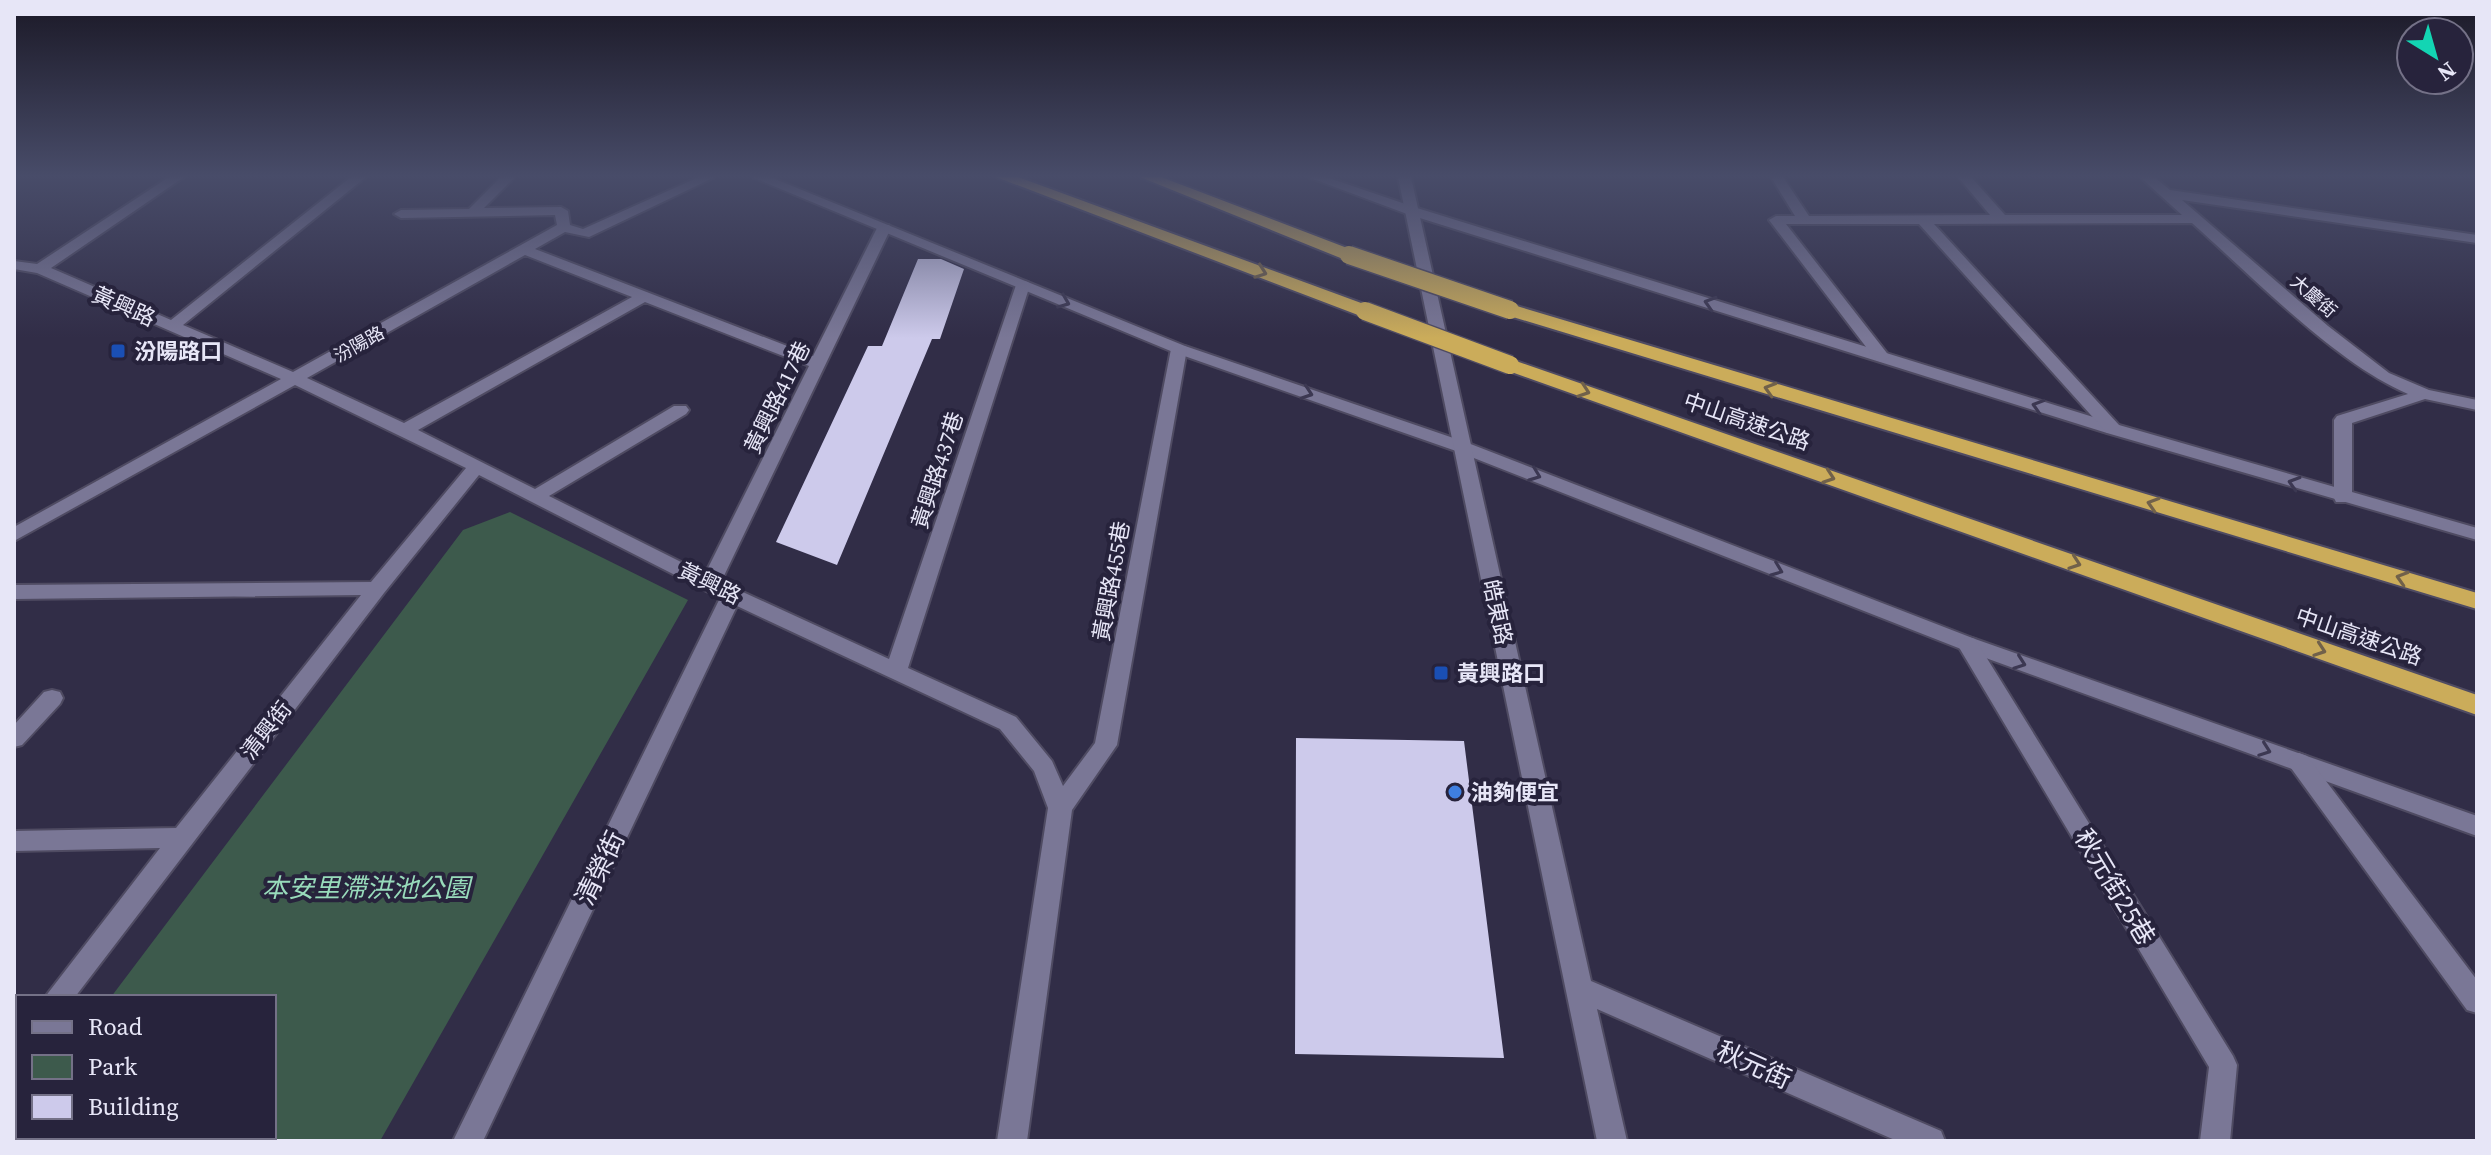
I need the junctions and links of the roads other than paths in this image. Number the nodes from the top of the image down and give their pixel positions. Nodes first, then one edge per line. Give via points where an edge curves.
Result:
1 (97, 231) edge
2 (291, 231) edge
3 (557, 231) edge
4 (883, 231) edge
5 (891, 231) edge
6 (1149, 231) edge
7 (1287, 231) edge
8 (1416, 231) edge
9 (1476, 231) edge
10 (1784, 231) edge
11 (1933, 231) edge
12 (2209, 231) edge
13 (2421, 231) edge
14 (2477, 239) edge
15 (525, 250) junction
16 (14, 265) edge
17 (40, 269) junction
18 (1023, 285) junction
19 (644, 296) junction
20 (171, 327) junction
21 (1179, 349) junction
22 (1882, 357) junction
23 (818, 364) junction
24 (296, 379) junction
25 (2424, 394) junction
26 (2477, 405) edge
27 (680, 410) dead end
28 (2113, 429) junction
29 (405, 430) junction
30 (1462, 447) junction
31 (476, 467) junction
32 (538, 495) junction
33 (2343, 498) junction
34 (2477, 534) edge
35 (14, 535) edge
36 (377, 588) junction
37 (721, 590) junction
38 (14, 592) edge
39 (2477, 601) edge
40 (1968, 644) junction
41 (896, 671) junction
42 (52, 698) dead end
43 (2477, 705) edge
44 (14, 739) edge
45 (2299, 762) junction
46 (1060, 808) junction
47 (2477, 826) edge
48 (181, 838) junction
49 (14, 841) edge
50 (1579, 988) junction
51 (61, 995) edge
52 (2477, 1001) edge
53 (468, 1141) edge
54 (1012, 1141) edge
55 (1612, 1141) edge
56 (1930, 1141) edge
57 (2215, 1141) edge

1 - 17 street
2 - 20 street
3 - 15 street, 汾陽路
4 - 23 street, 黃興路417巷
5 - 18 street
6 -> 43 highway, 中山高速公路, bridge via 1510,365
39 -> 7 highway, 中山高速公路, bridge via 1510,310
8 - 30 street, 皓東路
22 -> 9 street
10 - 22 street
11 - 28 street
12 - 25 street, 大慶街 via 2383,377
13 - 14 street
15 - 19 street
15 - 24 street, 汾陽路
16 - 17 street, 黃興路
17 - 20 street, 黃興路
18 -> 21 street
18 - 41 street, 黃興路437巷
19 - 23 street
19 - 29 street
20 - 24 street, 黃興路
21 -> 30 street
21 - 46 street, 黃興路455巷 via 1106,745
28 -> 22 street
23 - 37 street, 黃興路417巷
24 - 29 street, 黃興路
24 - 35 street, 汾陽路
25 - 26 street, 大慶街
25 - 33 street via 2343,420
27 - 32 street
33 -> 28 street
29 - 31 street, 黃興路
30 -> 40 street
30 - 50 street, 皓東路
31 - 32 street, 黃興路
31 - 36 street, 清興街
32 - 37 street, 黃興路
33 - 34 street
36 - 38 street
36 - 48 street, 清興街
37 - 41 street, 黃興路
37 - 53 street, 清榮街
40 -> 45 street
40 - 57 street, 秋元街25巷 via 2223,1065
41 - 46 street, 黃興路 via 1008,723 1044,767
42 - 44 street
45 - 47 street
45 - 52 street
46 - 54 street, 黃興路
48 - 49 street
48 - 51 street, 清興街
50 - 55 street, 皓東路
50 - 56 street, 秋元街

